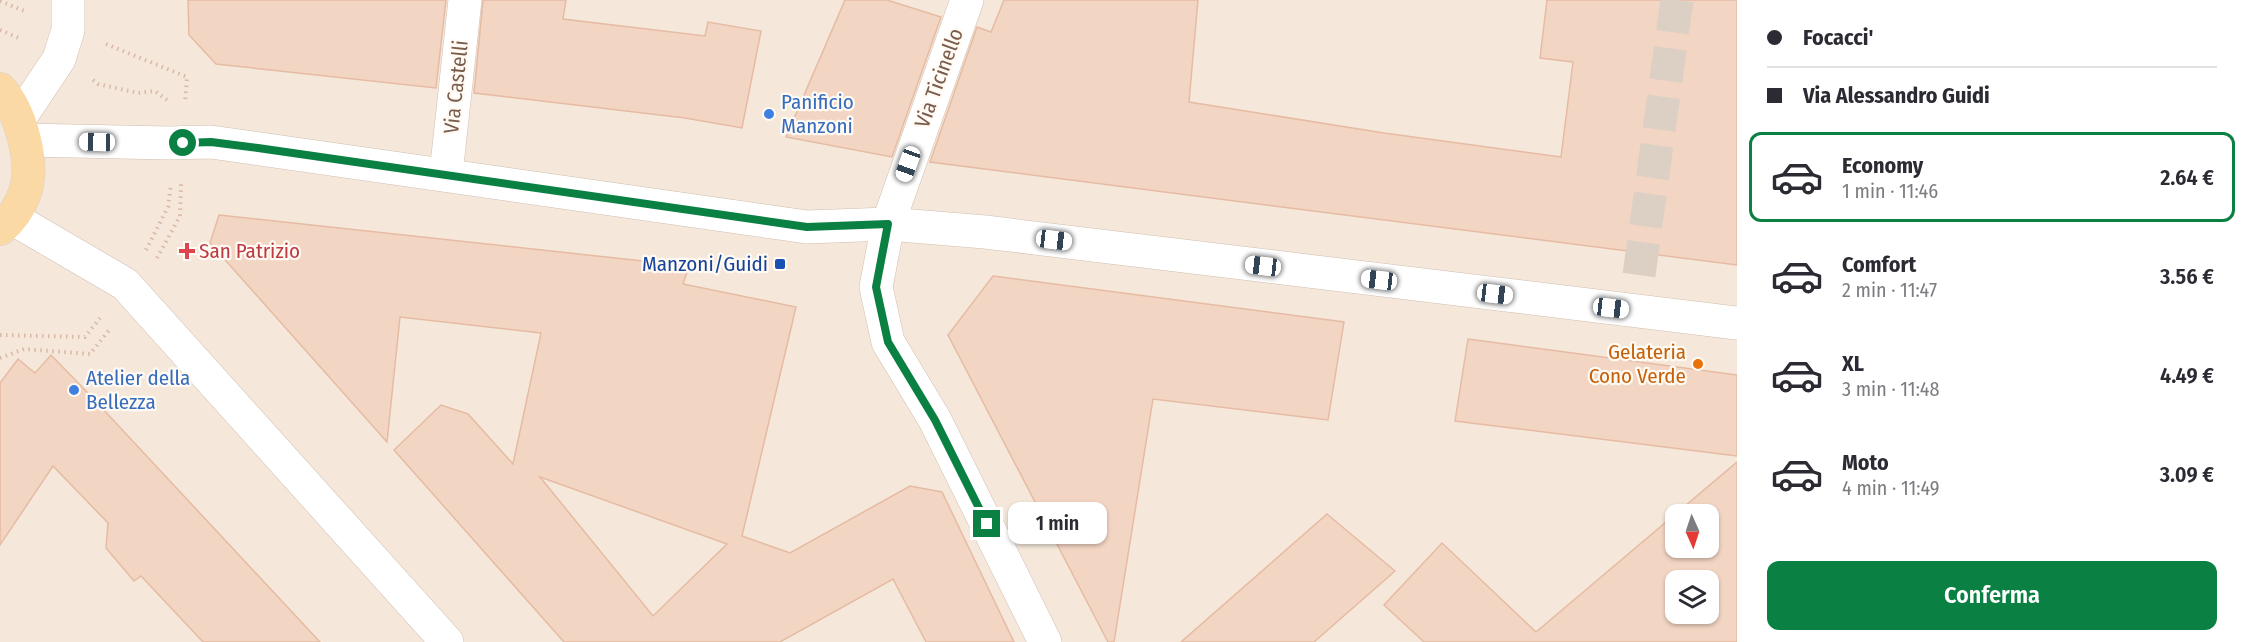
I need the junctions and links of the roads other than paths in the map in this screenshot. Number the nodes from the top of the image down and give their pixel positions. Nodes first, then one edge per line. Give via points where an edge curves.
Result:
1 (68, 0) edge
2 (465, 0) edge
3 (967, 0) edge
4 (0, 89) edge
5 (22, 130) junction
6 (446, 174) junction
7 (6, 224) edge
8 (888, 224) junction
9 (1737, 323) edge
10 (447, 642) edge
11 (1045, 642) edge

1 - 5 street via 68,30 59,59
2 - 6 street, Via Castelli
3 - 8 street, Via Ticinello
4 - 5 main road
5 - 6 street via 168,143 211,142
5 - 7 main road via 28,167 25,194
6 - 8 street via 807,227
7 - 10 street via 125,284
8 - 9 street via 985,232
8 - 11 street, Via Ticinello via 876,287 888,342 935,420

